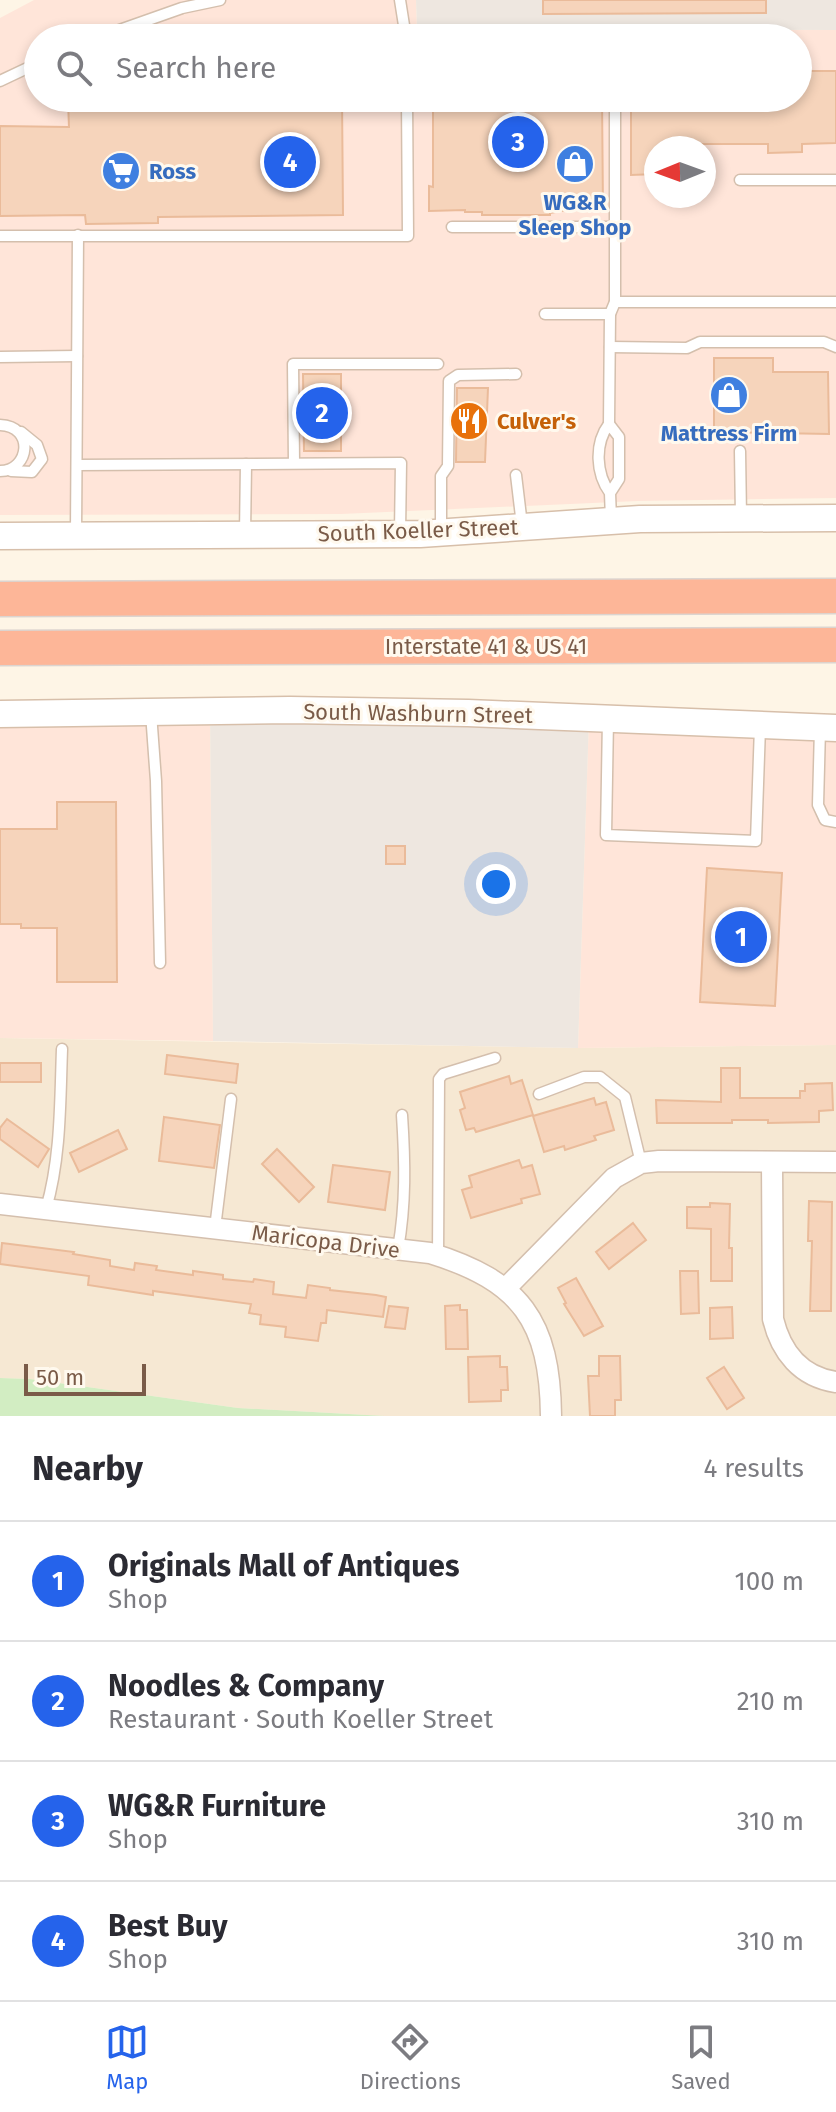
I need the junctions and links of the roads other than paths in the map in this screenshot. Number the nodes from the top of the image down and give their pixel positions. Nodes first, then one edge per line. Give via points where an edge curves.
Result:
1 (220, 0) edge
2 (400, 0) edge
3 (137, 24) edge
4 (404, 24) edge
5 (24, 70) edge
6 (0, 81) edge
7 (407, 112) edge
8 (615, 112) edge
9 (740, 180) dead end
10 (836, 180) edge
11 (452, 227) dead end
12 (614, 227) junction
13 (78, 235) junction
14 (0, 236) edge
15 (615, 302) junction
16 (836, 302) edge
17 (545, 314) dead end
18 (610, 314) junction
19 (610, 347) junction
20 (836, 347) edge
21 (77, 356) junction
22 (0, 357) edge
23 (438, 364) dead end
24 (516, 374) dead end
25 (609, 424) junction
26 (0, 425) edge
27 (21, 432) junction
28 (740, 451) dead end
29 (294, 463) junction
30 (246, 464) junction
31 (77, 465) junction
32 (6, 471) edge
33 (516, 475) dead end
34 (610, 493) junction
35 (741, 518) junction
36 (836, 518) edge
37 (611, 521) junction
38 (522, 527) junction
39 (441, 533) junction
40 (245, 534) junction
41 (400, 534) junction
42 (76, 535) junction
43 (0, 536) edge
44 (836, 596) edge
45 (0, 599) edge
46 (836, 645) edge
47 (0, 648) edge
48 (151, 712) junction
49 (0, 714) edge
50 (608, 719) junction
51 (760, 725) junction
52 (828, 728) edge
53 (836, 822) edge
54 (160, 963) dead end
55 (62, 1049) dead end
56 (495, 1058) dead end
57 (539, 1094) dead end
58 (231, 1099) dead end
59 (402, 1115) dead end
60 (772, 1162) junction
61 (836, 1162) edge
62 (641, 1163) junction
63 (0, 1204) edge
64 (46, 1209) junction
65 (215, 1228) junction
66 (398, 1249) junction
67 (438, 1256) junction
68 (506, 1288) junction
69 (836, 1382) edge
70 (551, 1416) edge

1 - 3 lane
2 - 4 lane
5 - 6 lane
7 - 13 lane via 408,236
8 - 12 lane
9 - 10 lane
11 - 12 lane
12 - 15 lane
13 - 14 lane
13 - 21 lane
15 - 16 lane
15 - 18 lane
17 - 18 lane
18 - 19 lane
19 - 20 lane via 824,342
19 - 25 lane
21 - 22 lane
21 - 31 lane
23 - 29 lane via 293,364
24 - 39 lane via 458,375 449,381
25 - 34 lane via 619,437 619,479
25 - 34 lane via 600,436 600,479
26 - 27 lane
27 - 32 lane via 23,455
27 - 32 lane via 37,445 42,459 32,472
28 - 35 lane
29 - 30 lane
29 - 41 lane via 401,463
30 - 31 lane
30 - 40 lane
31 - 42 lane
33 - 38 lane
34 - 37 lane
35 - 36 street, South Koeller Street
35 - 37 street, South Koeller Street
37 - 38 street, South Koeller Street
38 - 39 street, South Koeller Street
39 - 41 street, South Koeller Street
40 - 41 street, South Koeller Street
40 - 42 street, South Koeller Street
42 - 43 street, South Koeller Street
44 - 45 highway
46 - 47 highway, Interstate 41 & US 41
48 - 49 street, South Washburn Street
48 - 50 street, South Washburn Street via 305,710
48 - 54 lane
50 - 51 street, South Washburn Street
50 - 51 lane via 606,835 741,841 756,841
51 - 52 street, South Washburn Street
52 - 53 lane via 818,805 825,820
55 - 64 lane via 58,1137
56 - 67 lane via 439,1079
57 - 62 lane via 584,1077 600,1077 625,1097
58 - 65 lane
59 - 66 lane via 404,1214
60 - 61 street
60 - 62 street
60 - 69 street via 773,1319 778,1337 794,1363
62 - 68 street via 614,1178
63 - 64 street, Maricopa Drive
64 - 65 street, Maricopa Drive
65 - 66 street, Maricopa Drive
66 - 67 street, Maricopa Drive
67 - 68 street, Maricopa Drive
68 - 70 street, Maricopa Drive via 541,1342

